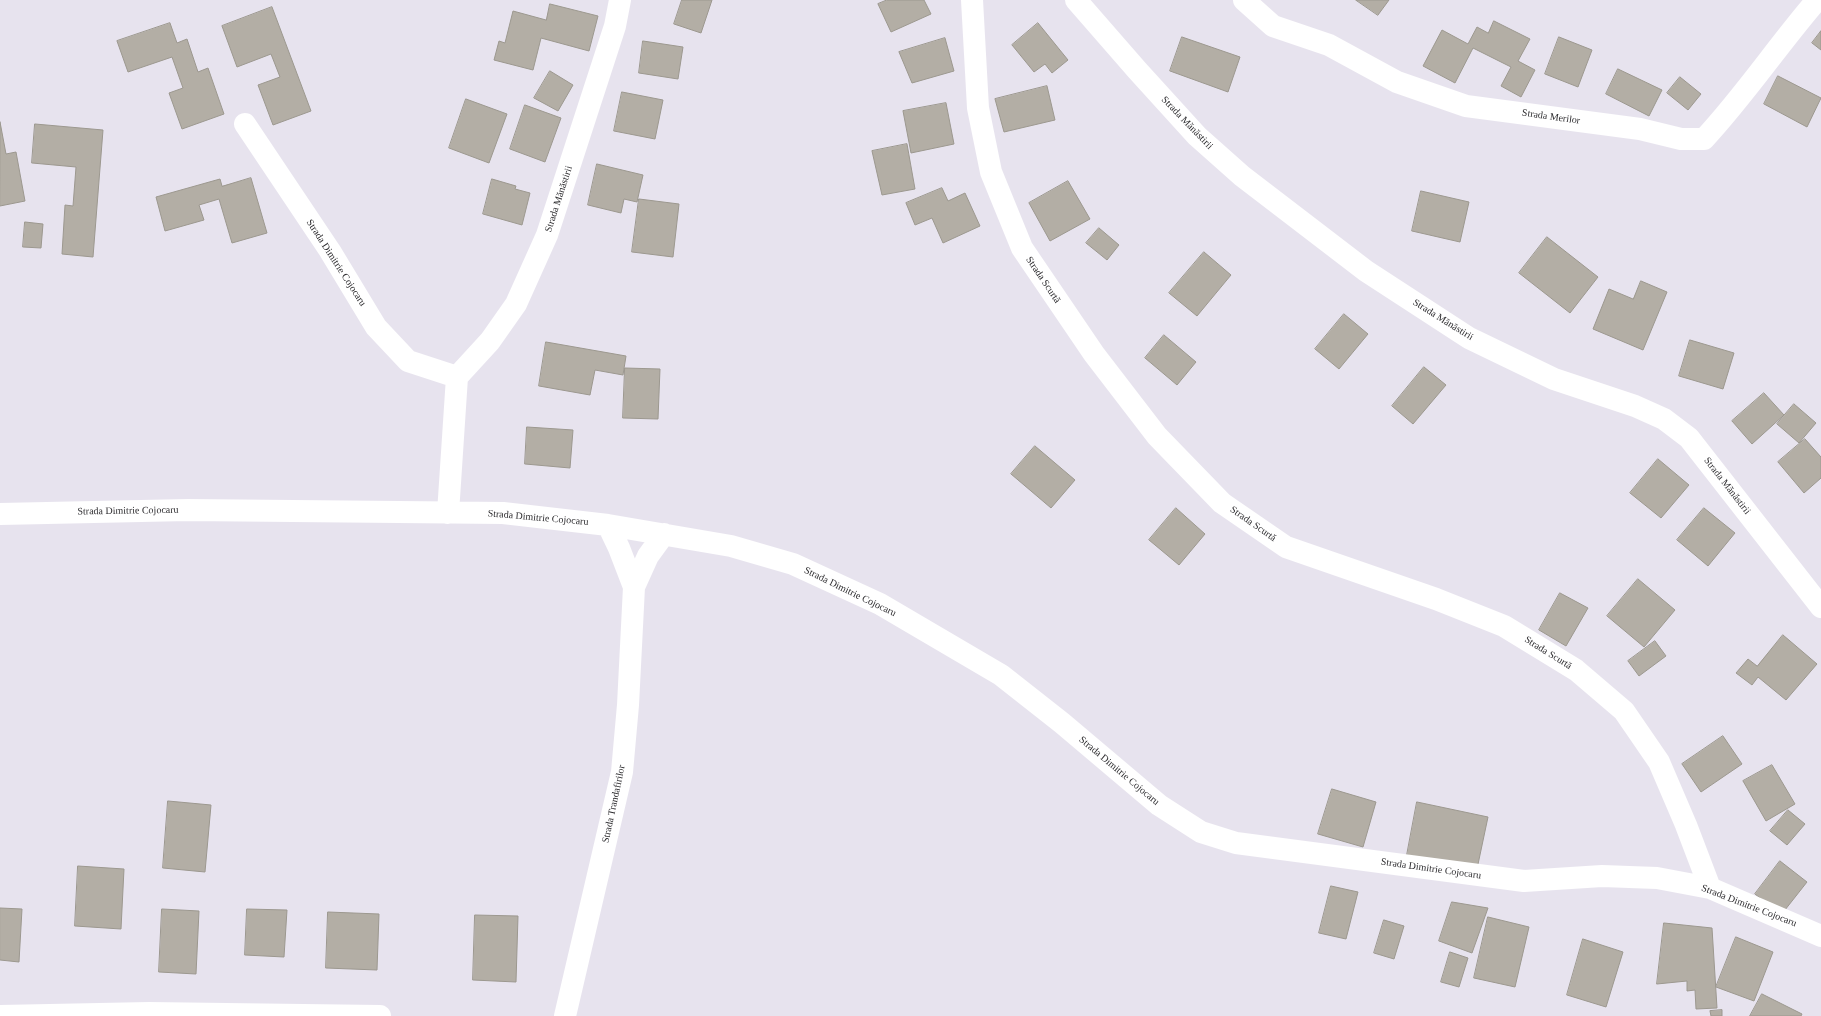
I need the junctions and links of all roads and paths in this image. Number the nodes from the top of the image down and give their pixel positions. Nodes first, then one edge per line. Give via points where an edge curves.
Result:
1 (620, 0) edge
2 (972, 0) edge
3 (1076, 0) edge
4 (1244, 0) edge
5 (1818, 0) edge
6 (245, 124) dead end
7 (457, 377) junction
8 (448, 513) junction
9 (0, 514) edge
10 (608, 525) junction
11 (664, 534) junction
12 (634, 587) junction
13 (1821, 607) edge
14 (1710, 888) junction
15 (1821, 936) edge
16 (0, 1016) edge
17 (380, 1016) edge
18 (565, 1016) edge

1 - 7 street, Strada Mănăstirii via 615,26 547,235 516,304 490,341
2 - 14 street, Strada Scurtă via 978,108 991,172 1022,248 1094,354 1157,436 1222,503 1286,547 1436,599 1504,626 1576,670 1624,711 1659,762
3 - 13 street, Strada Mănăstirii via 1197,136 1242,176 1366,271 1469,338 1554,379 1635,406 1664,420 1689,438
4 - 5 street, Strada Merilor via 1273,26 1328,45 1397,82 1466,106 1640,129 1681,139 1704,139 1730,112
6 - 7 street, Strada Dimitrie Cojocaru via 330,251 376,327 408,361
7 - 8 street
8 - 9 street, Strada Dimitrie Cojocaru via 188,510
8 - 10 street, Strada Dimitrie Cojocaru via 503,513
10 - 11 street, Strada Dimitrie Cojocaru
10 - 12 street, Strada Trandafirilor
11 - 12 street, Strada Trandafirilor via 648,556
11 - 14 street, Strada Dimitrie Cojocaru via 731,546 793,564 880,604 1001,675 1159,805 1201,832 1236,843 1524,882 1602,876 1657,878
12 - 18 street, Strada Trandafirilor via 622,772
14 - 15 street, Strada Dimitrie Cojocaru
16 - 17 street via 149,1013

